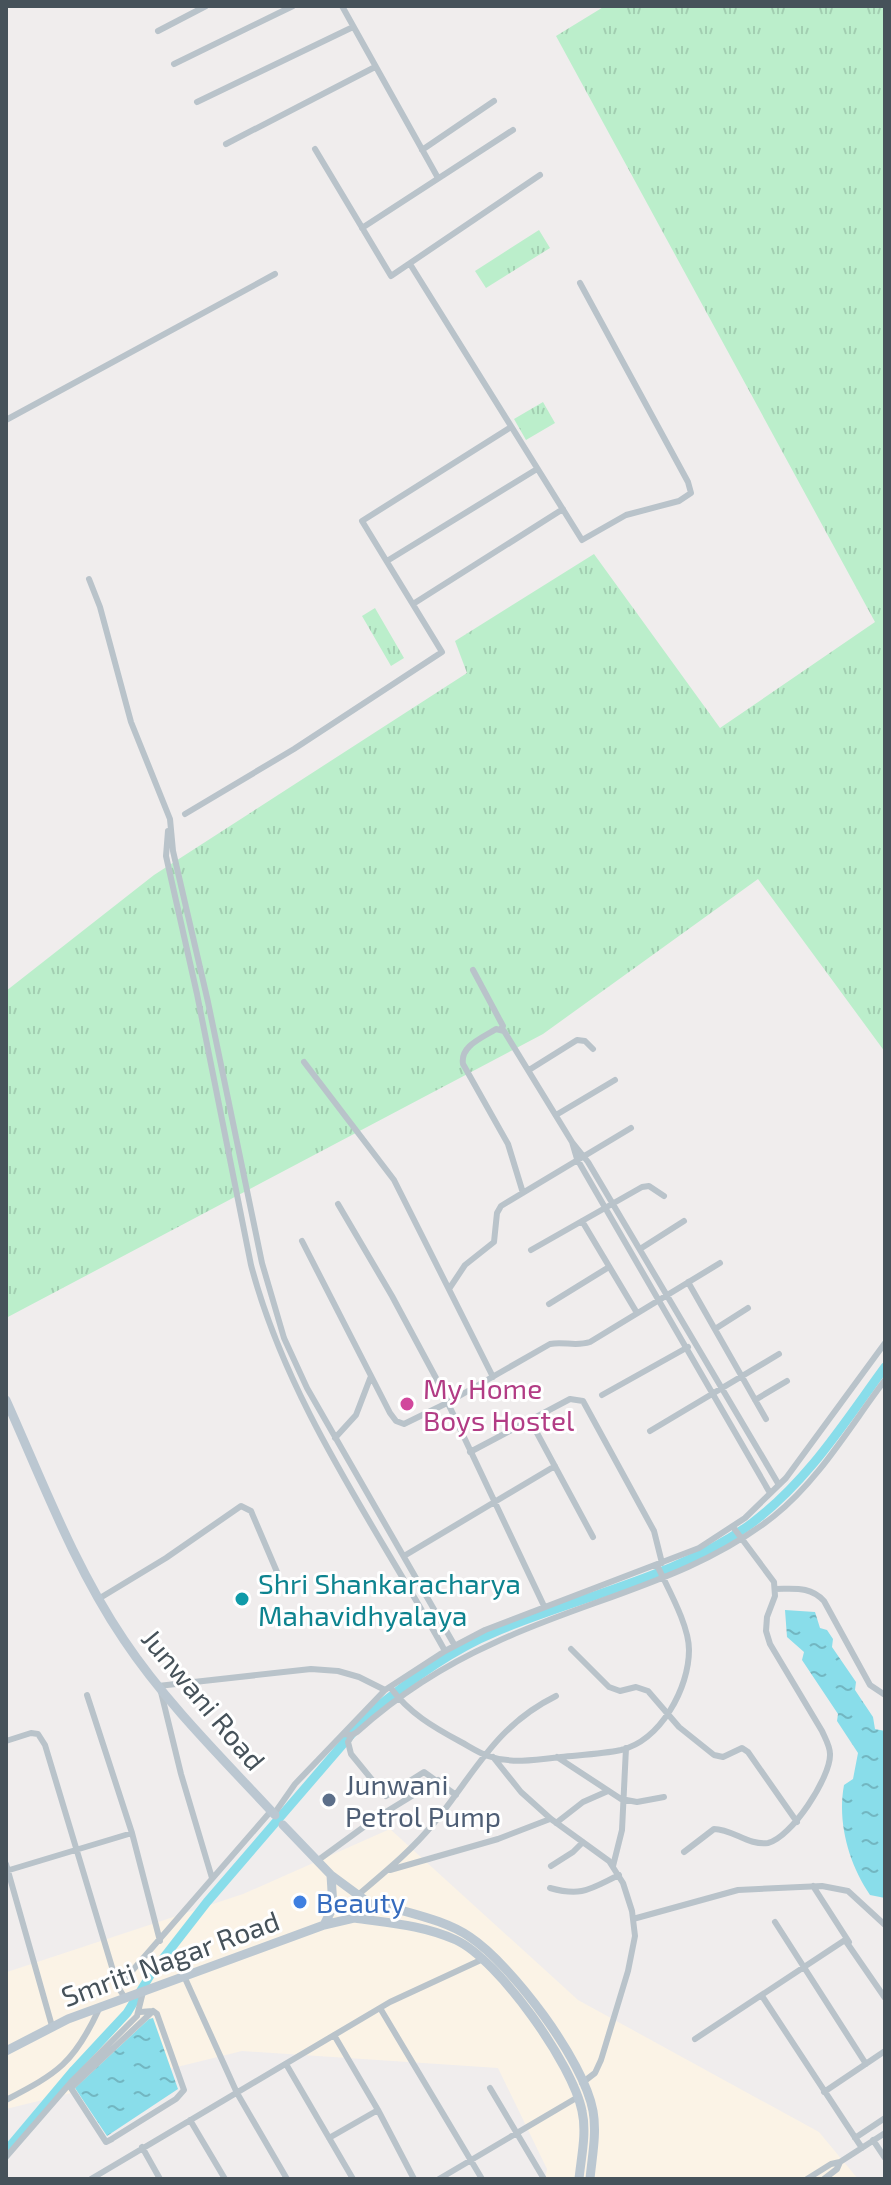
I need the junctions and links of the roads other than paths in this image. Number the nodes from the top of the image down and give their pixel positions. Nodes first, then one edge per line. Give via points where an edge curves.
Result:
1 (206, 6) edge
2 (293, 6) edge
3 (342, 6) edge
4 (353, 27) junction
5 (158, 31) dead end
6 (174, 64) dead end
7 (375, 67) junction
8 (494, 101) dead end
9 (197, 102) dead end
10 (513, 130) dead end
11 (226, 144) dead end
12 (315, 149) dead end
13 (422, 150) junction
14 (540, 175) dead end
15 (438, 178) junction
16 (362, 228) junction
17 (410, 264) junction
18 (275, 274) dead end
19 (580, 283) dead end
20 (6, 420) edge
21 (511, 427) junction
22 (537, 469) junction
23 (563, 509) junction
24 (387, 561) junction
25 (89, 579) dead end
26 (413, 604) junction
27 (185, 814) dead end
28 (170, 819) junction
29 (473, 970) dead end
30 (501, 1029) junction
31 (593, 1049) dead end
32 (304, 1062) dead end
33 (529, 1070) junction
34 (615, 1080) dead end
35 (556, 1115) junction
36 (631, 1128) dead end
37 (581, 1158) junction
38 (523, 1193) junction
39 (664, 1196) dead end
40 (338, 1204) dead end
41 (613, 1204) junction
42 (605, 1208) junction
43 (582, 1221) junction
44 (684, 1221) dead end
45 (302, 1241) dead end
46 (640, 1249) junction
47 (531, 1250) dead end
48 (632, 1254) junction
49 (720, 1263) dead end
50 (609, 1267) junction
51 (688, 1282) junction
52 (449, 1289) junction
53 (667, 1295) junction
54 (659, 1300) junction
55 (549, 1304) dead end
56 (748, 1308) dead end
57 (637, 1313) junction
58 (715, 1329) junction
59 (885, 1343) edge
60 (691, 1345) junction
61 (779, 1354) dead end
62 (371, 1376) junction
63 (493, 1377) junction
64 (742, 1377) junction
65 (885, 1380) edge
66 (787, 1381) dead end
67 (718, 1391) junction
68 (602, 1395) dead end
69 (6, 1400) edge
70 (755, 1400) junction
71 (447, 1403) junction
72 (766, 1419) dead end
73 (530, 1420) junction
74 (650, 1431) dead end
75 (335, 1438) junction
76 (470, 1452) junction
77 (555, 1466) junction
78 (779, 1485) junction
79 (770, 1493) junction
80 (495, 1503) junction
81 (734, 1528) junction
82 (593, 1537) dead end
83 (740, 1537) junction
84 (404, 1556) junction
85 (660, 1570) junction
86 (277, 1572) dead end
87 (775, 1589) junction
88 (100, 1598) junction
89 (544, 1606) junction
90 (455, 1646) junction
91 (571, 1649) dead end
92 (445, 1651) junction
93 (159, 1688) junction
94 (393, 1692) junction
95 (87, 1695) dead end
96 (885, 1695) edge
97 (556, 1696) dead end
98 (667, 1714) junction
99 (343, 1734) junction
100 (352, 1735) junction
101 (6, 1741) edge
102 (626, 1748) junction
103 (489, 1756) junction
104 (557, 1757) junction
105 (438, 1780) junction
106 (373, 1781) dead end
107 (608, 1791) junction
108 (456, 1795) junction
109 (386, 1796) dead end
110 (664, 1797) dead end
111 (621, 1799) junction
112 (273, 1813) junction
113 (553, 1821) junction
114 (797, 1822) junction
115 (283, 1825) joint
116 (132, 1833) junction
117 (583, 1842) junction
118 (77, 1850) junction
119 (684, 1852) dead end
120 (317, 1861) junction
121 (551, 1866) dead end
122 (613, 1866) junction
123 (7, 1869) edge
124 (386, 1871) junction
125 (331, 1875) junction
126 (619, 1875) junction
127 (212, 1878) junction
128 (813, 1886) junction
129 (550, 1888) dead end
130 (358, 1895) junction
131 (373, 1906) junction
132 (354, 1918) junction
133 (633, 1919) junction
134 (775, 1922) dead end
135 (324, 1925) junction
136 (885, 1925) edge
137 (160, 1941) junction
138 (849, 1942) junction
139 (483, 1959) junction
140 (804, 1967) junction
141 (184, 1976) junction
142 (118, 1987) junction
143 (882, 1989) edge
144 (143, 1992) junction
145 (762, 1996) junction
146 (126, 1998) junction
147 (885, 1998) edge
148 (380, 2008) junction
149 (99, 2009) junction
150 (153, 2011) junction
151 (140, 2012) junction
152 (541, 2023) junction
153 (52, 2026) junction
154 (334, 2035) junction
155 (695, 2039) dead end
156 (6, 2051) edge
157 (885, 2051) edge
158 (286, 2064) junction
159 (866, 2064) junction
160 (490, 2088) dead end
161 (579, 2089) junction
162 (824, 2092) junction
163 (237, 2093) junction
164 (6, 2100) edge
165 (378, 2110) junction
166 (885, 2118) edge
167 (190, 2120) junction
168 (517, 2131) junction
169 (885, 2133) edge
170 (329, 2138) junction
171 (855, 2138) junction
172 (873, 2140) junction
173 (142, 2147) junction
174 (862, 2148) junction
175 (884, 2155) edge
176 (6, 2157) edge
177 (471, 2159) junction
178 (840, 2162) junction
179 (91, 2179) edge
180 (160, 2179) edge
181 (225, 2179) edge
182 (287, 2179) edge
183 (353, 2179) edge
184 (414, 2179) edge
185 (439, 2179) edge
186 (482, 2179) edge
187 (544, 2179) edge
188 (579, 2179) edge
189 (590, 2179) edge
190 (807, 2179) edge
191 (824, 2179) edge

1 - 5 street
2 - 6 street
3 - 4 street
4 - 7 street
4 - 9 street
7 - 11 street
7 - 13 street
8 - 13 street
10 - 15 street
12 - 16 street
13 - 15 street
14 - 17 street
15 - 16 street
16 - 17 street via 391,276
17 - 21 street
18 - 20 street
19 - 23 street via 691,493 626,515 582,540
21 - 22 street
21 - 24 street via 362,521
22 - 23 street
22 - 24 street
23 - 26 street
24 - 26 street
25 - 28 street via 131,722
26 - 27 street via 442,652
28 - 75 street via 271,1299 295,1364
28 - 92 street via 166,856 260,1302 298,1392
29 - 30 street via 500,1017
30 - 33 street
30 - 38 street via 465,1049 463,1064 508,1144
31 - 33 street via 577,1040
32 - 52 street via 394,1180
33 - 35 street
34 - 35 street
35 - 37 street
36 - 37 street
37 - 38 street
37 - 41 street
37 - 42 street
38 - 52 street via 501,1206 494,1242 465,1265
39 - 41 street via 649,1186
40 - 71 street
41 - 42 street
41 - 46 street
42 - 43 street
42 - 48 street
43 - 47 street
43 - 50 street
44 - 46 street
45 - 62 street
46 - 48 street
46 - 53 street
48 - 54 street
49 - 51 street
50 - 55 street
50 - 57 street
51 - 53 street
51 - 58 street
52 - 63 street
53 - 54 street
53 - 60 street
54 - 57 street
54 - 60 street
56 - 58 street
57 - 63 street via 590,1342 550,1344
58 - 64 street
59 - 78 street
60 - 67 street
60 - 68 street
61 - 64 street
62 - 71 street via 390,1413 404,1424
62 - 75 street via 356,1415
63 - 71 street
64 - 67 street
64 - 70 street
65 - 83 street via 813,1477 773,1516
66 - 70 street
67 - 74 street
67 - 78 street
67 - 79 street
69 - 88 main road, Junwani Road
70 - 72 street
71 - 76 street
73 - 76 street
73 - 77 street
73 - 85 street via 570,1399 583,1401 654,1531
75 - 84 street
76 - 80 street
77 - 80 street
77 - 82 street
78 - 79 street
79 - 81 street
80 - 84 street
80 - 89 street
81 - 83 street
81 - 85 street
83 - 85 street
83 - 87 street
84 - 90 street
85 - 89 street
85 - 94 street
85 - 98 street via 689,1647 685,1683
86 - 88 street via 251,1511 241,1506
87 - 96 street via 815,1592 870,1685
87 - 114 street via 767,1617 770,1644 822,1731 830,1755
88 - 93 main road, Junwani Road
89 - 90 street
90 - 92 street
91 - 98 street via 609,1687 642,1688
92 - 94 street
93 - 94 street via 311,1669 348,1674
93 - 112 main road, Junwani Road
93 - 127 street
94 - 99 street
94 - 100 street
94 - 103 street via 425,1722
95 - 116 street
97 - 103 street via 513,1723
98 - 102 street
98 - 114 street via 714,1755 723,1757 742,1748 748,1752
99 - 100 street
99 - 112 street
100 - 106 street via 351,1754
101 - 118 street via 31,1733 41,1738
102 - 104 street
102 - 111 street
103 - 104 street
103 - 108 street
103 - 113 street
104 - 107 street
105 - 108 street
105 - 109 street via 424,1772
105 - 120 street
107 - 111 street
107 - 113 street
108 - 124 street
110 - 111 street
111 - 122 street via 622,1830
112 - 115 street, Junwani Road
112 - 127 street
113 - 117 street
113 - 124 street
114 - 119 street via 767,1843 714,1829
115 - 120 main road, Junwani Road
116 - 118 street
116 - 137 street
117 - 121 street
117 - 122 street
118 - 123 street
118 - 142 street
120 - 125 main road, Junwani Road
122 - 126 street
123 - 153 street
124 - 130 street
125 - 130 main road, Junwani Road
125 - 135 main road via 333,1907
126 - 129 street via 580,1892
126 - 133 street
127 - 137 street
128 - 133 street via 738,1890
128 - 136 street via 848,1891
128 - 138 street
130 - 131 main road, Junwani Road
131 - 132 main road
131 - 152 main road, Junwani Road via 469,1936 516,1980
132 - 135 main road, Smriti Nagar Road
132 - 139 main road, Junwani Road via 426,1929 459,1941
133 - 161 street via 632,1951 601,2060
134 - 140 street
135 - 141 main road, Smriti Nagar Road
137 - 142 street
138 - 140 street
138 - 143 street
139 - 148 street
139 - 152 main road, Junwani Road
140 - 145 street
140 - 159 street
141 - 144 main road, Smriti Nagar Road
141 - 163 street
142 - 146 street
143 - 147 street
144 - 146 main road, Smriti Nagar Road
144 - 151 street
145 - 155 street
145 - 162 street
146 - 149 main road, Smriti Nagar Road
148 - 154 street
148 - 177 street
149 - 153 main road, Smriti Nagar Road
149 - 164 street via 73,2055 46,2078
150 - 150 street via 184,2090 106,2142 71,2088
150 - 151 street
151 - 176 street
152 - 161 main road, Junwani Road via 571,2059
153 - 156 main road, Smriti Nagar Road
154 - 158 street
154 - 165 street
157 - 159 street
158 - 163 street
158 - 170 street
159 - 162 street
160 - 168 street
161 - 168 street
161 - 188 main road, Junwani Road
161 - 189 main road, Junwani Road via 594,2113
162 - 171 street
163 - 167 street
163 - 182 street
165 - 170 street
165 - 184 street
166 - 171 street
167 - 173 street
167 - 181 street
168 - 177 street
168 - 187 street
169 - 172 street
170 - 183 street
171 - 174 street
172 - 174 street
172 - 175 street
173 - 179 street
173 - 180 street
174 - 178 street
177 - 185 street
177 - 186 street
178 - 190 street
178 - 191 street

